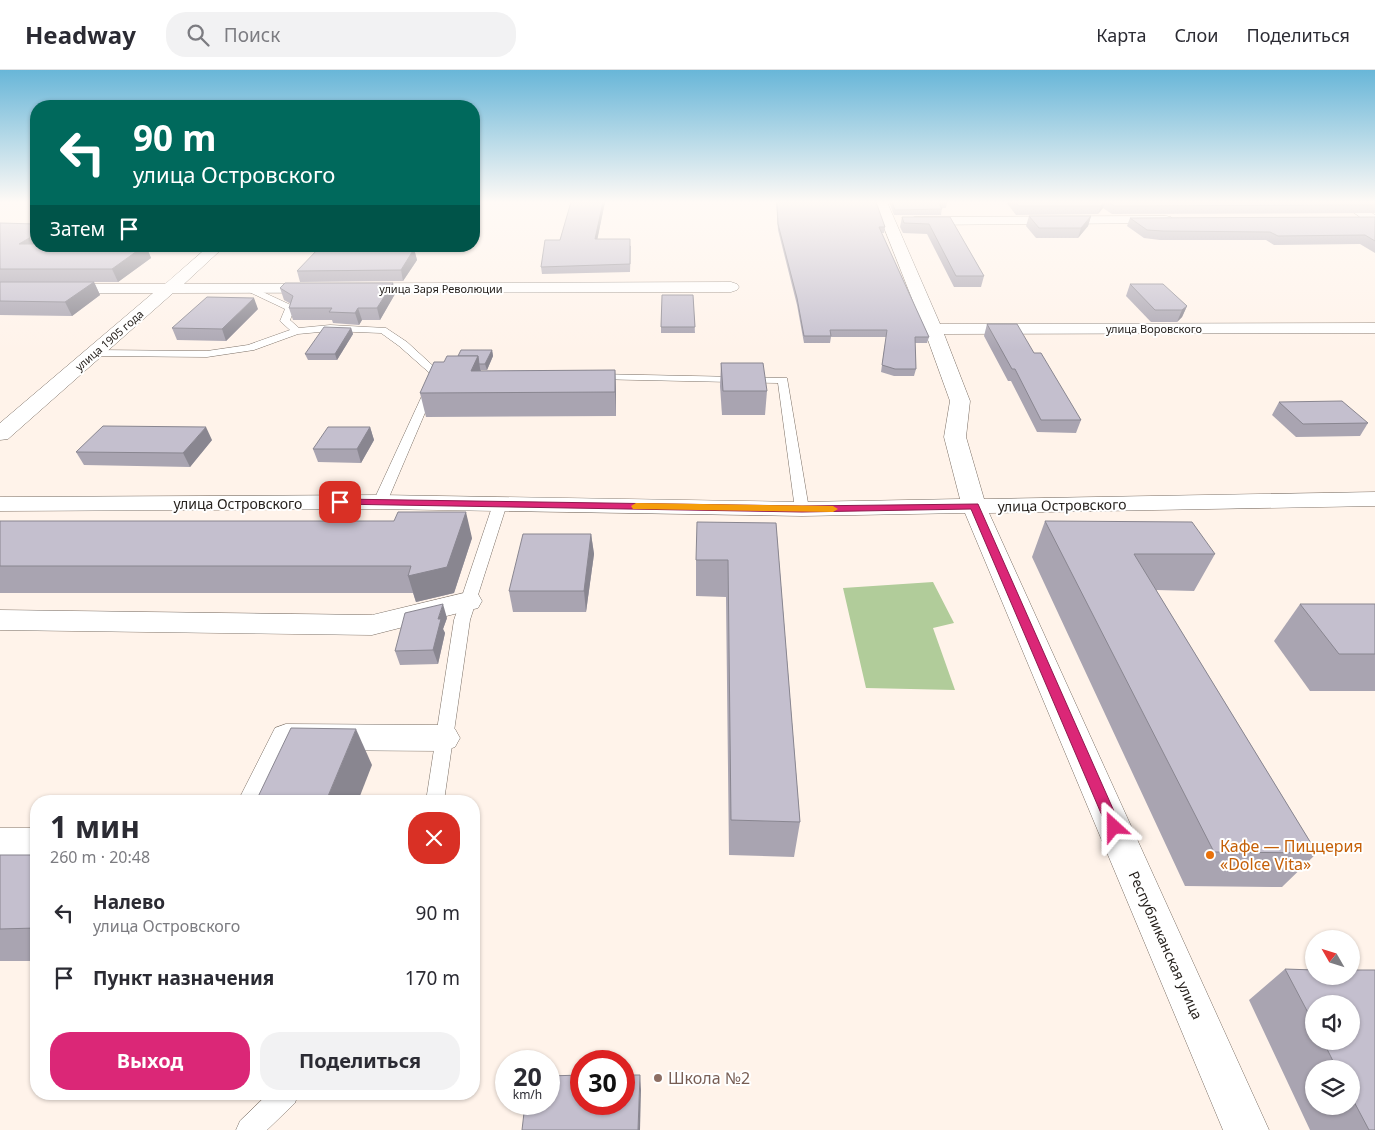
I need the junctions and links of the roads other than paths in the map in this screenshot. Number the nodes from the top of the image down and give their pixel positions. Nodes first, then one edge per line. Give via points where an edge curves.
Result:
1 (901, 251) edge
2 (211, 252) edge
3 (731, 287) dead end
4 (0, 289) edge
5 (169, 289) junction
6 (250, 289) junction
7 (933, 328) junction
8 (1375, 328) edge
9 (297, 330) junction
10 (95, 353) junction
11 (585, 377) edge
12 (0, 434) edge
13 (1375, 499) edge
14 (380, 502) junction
15 (0, 504) edge
16 (500, 504) junction
17 (974, 506) junction
18 (802, 509) junction
19 (468, 601) junction
20 (0, 620) edge
21 (444, 738) junction
22 (258, 795) edge
23 (436, 795) edge
24 (0, 844) edge
25 (30, 844) edge
26 (280, 1100) edge
27 (249, 1130) edge
28 (1246, 1130) edge

1 - 7 street, Республиканская улица
2 - 5 street, улица 1905 года
3 - 6 street, улица Заря Революции
4 - 5 street, улица Заря Революции
5 - 6 street, улица Заря Революции
5 - 10 street, улица 1905 года
6 - 9 lane via 290,308 285,321
7 - 8 street, улица Воровского
7 - 17 street, Республиканская улица via 960,401 955,438
9 - 10 lane via 250,348 207,354
9 - 14 lane via 383,330 442,374
10 - 12 street, улица 1905 года
11 - 18 lane via 783,380
13 - 17 street, улица Островского
14 - 15 street, улица Островского
14 - 16 street, улица Островского
16 - 18 street, улица Островского
16 - 19 lane
17 - 18 street, улица Островского
17 - 28 street, Республиканская улица
19 - 20 street via 372,625
19 - 21 lane via 462,620
21 - 22 street via 286,737
21 - 23 lane
24 - 25 street
26 - 27 lane

